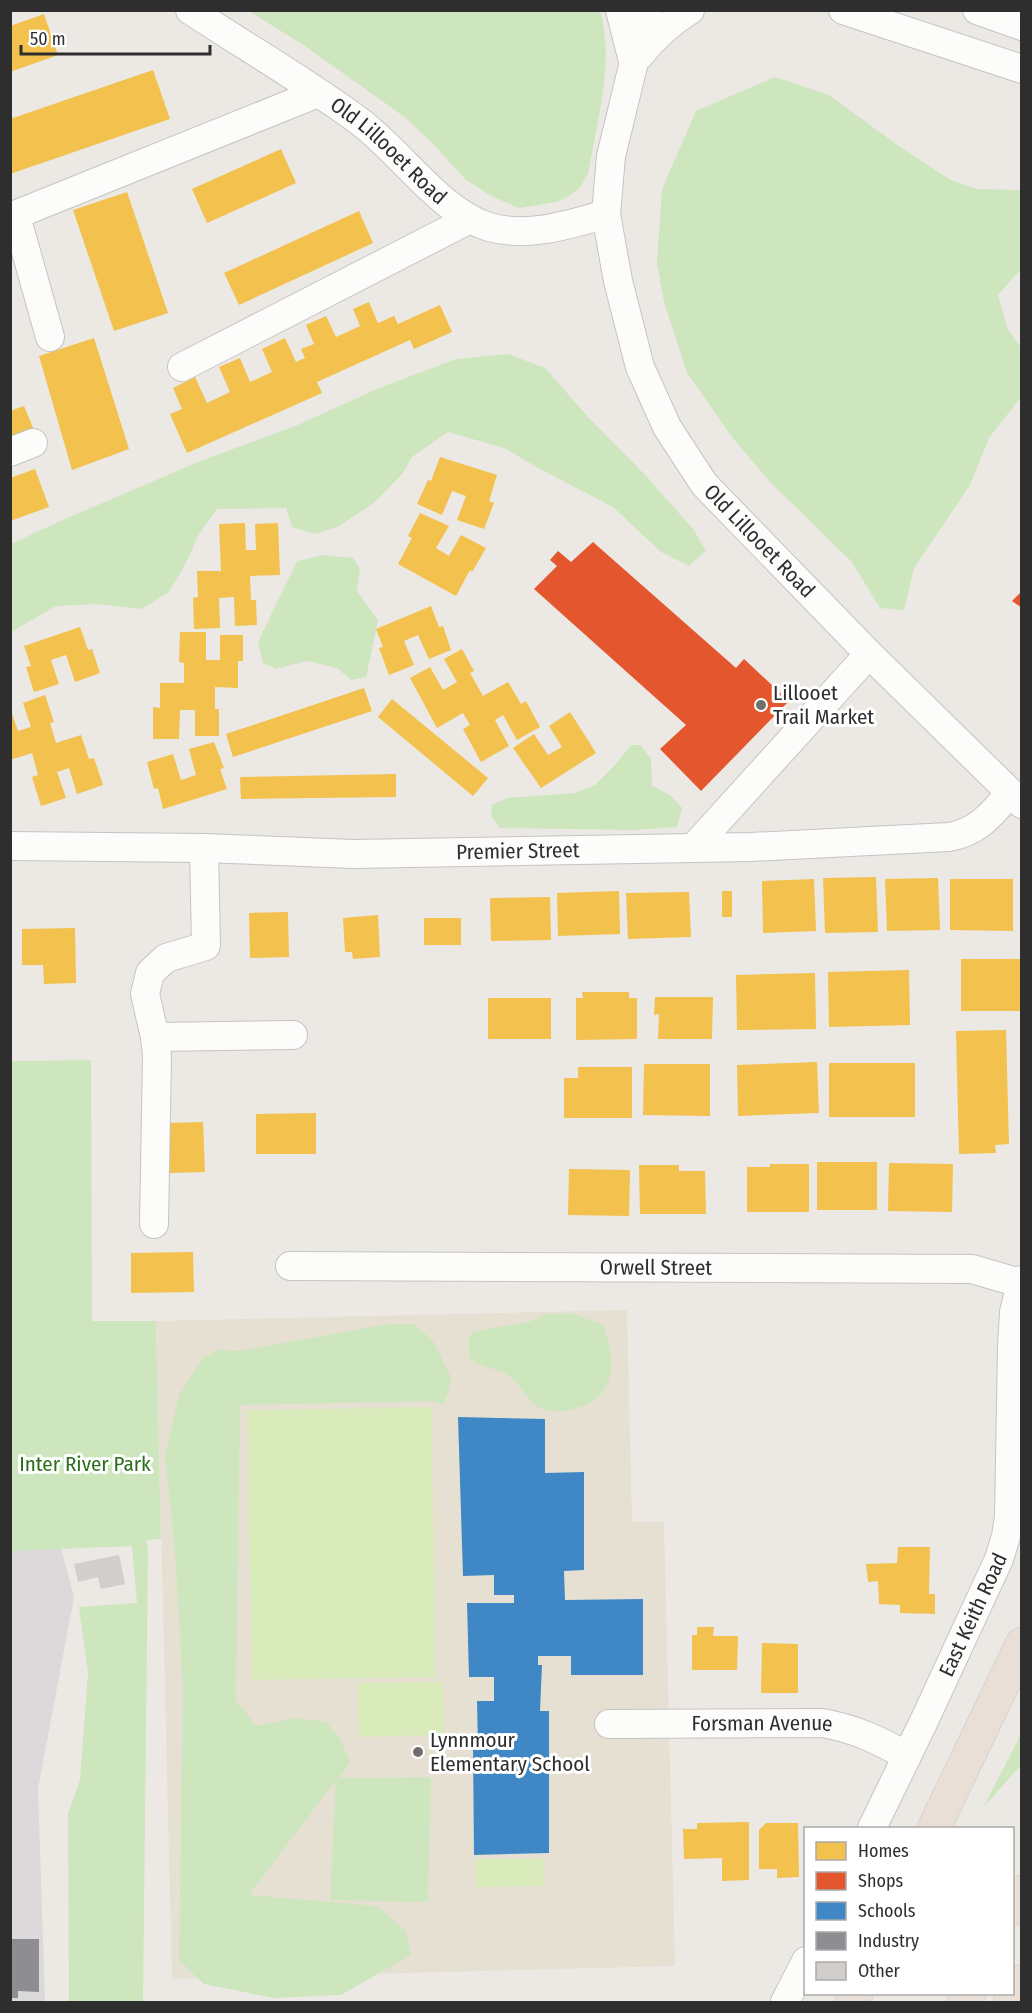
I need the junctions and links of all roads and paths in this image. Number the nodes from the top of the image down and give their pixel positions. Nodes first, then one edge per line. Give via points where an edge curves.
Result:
1 (190, 10) edge
2 (620, 10) edge
3 (648, 10) edge
4 (690, 10) edge
5 (843, 10) edge
6 (977, 10) edge
7 (1022, 26) edge
8 (634, 62) junction
9 (1022, 69) edge
10 (318, 93) junction
11 (606, 214) junction
12 (13, 217) edge
13 (470, 219) junction
14 (50, 337) dead end
15 (182, 367) dead end
16 (869, 654) junction
17 (1016, 798) edge
18 (10, 846) edge
19 (694, 847) junction
20 (204, 848) junction
21 (293, 1035) dead end
22 (155, 1037) junction
23 (154, 1224) dead end
24 (290, 1266) dead end
25 (1021, 1281) edge
26 (1022, 1644) edge
27 (609, 1724) dead end
28 (908, 1756) junction
29 (872, 1827) edge
30 (934, 1827) edge
31 (1022, 1892) edge
32 (1014, 1906) edge
33 (804, 1965) edge
34 (1022, 1981) edge
35 (784, 2002) edge
36 (1010, 2002) edge

1 - 10 street, Old Lillooet Road
2 - 8 street
3 - 8 street, Old Lillooet Road
4 - 8 street via 652,39
5 - 9 street
6 - 7 street
8 - 11 street, Old Lillooet Road via 612,156
10 - 12 street
10 - 13 street, Old Lillooet Road via 360,122
11 - 13 street, Old Lillooet Road via 570,225 511,231
11 - 16 street, Old Lillooet Road via 640,367 667,427 704,484
12 - 14 street
13 - 15 street
16 - 17 street, Old Lillooet Road
16 - 19 street
17 - 19 street, Premier Street via 962,835
18 - 20 street, Premier Street
19 - 20 street, Premier Street via 354,854
20 - 22 street via 206,946 166,958 150,973 144,994
21 - 22 street
22 - 23 street
24 - 25 street, Orwell Street via 972,1269
25 - 28 street, East Keith Road via 1011,1347 1010,1516 1006,1536
26 - 30 highway
27 - 28 street, Forsman Avenue via 822,1723 870,1736
28 - 29 street, East Keith Road
31 - 32 highway
33 - 35 street
34 - 36 highway

